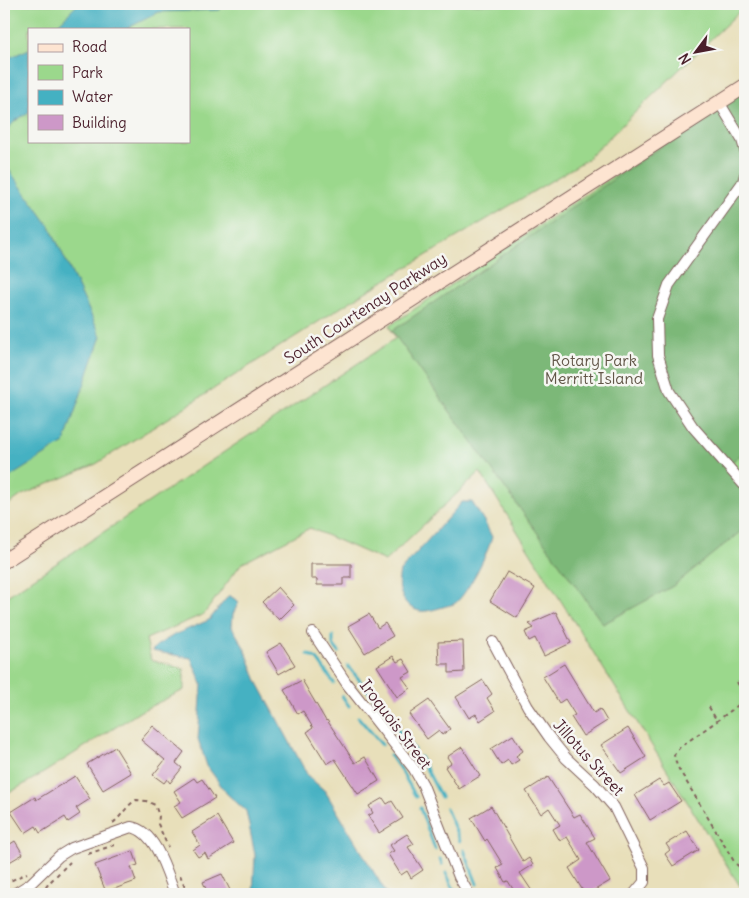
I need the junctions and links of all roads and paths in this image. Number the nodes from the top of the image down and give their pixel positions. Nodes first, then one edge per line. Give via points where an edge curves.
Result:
1 (745, 86) edge
2 (719, 102) junction
3 (745, 150) edge
4 (745, 175) edge
5 (745, 486) edge
6 (4, 561) edge
7 (313, 633) dead end
8 (493, 642) dead end
9 (737, 682) dead end
10 (745, 698) edge
11 (709, 708) dead end
12 (717, 722) junction
13 (115, 844) dead end
14 (82, 854) dead end
15 (71, 860) dead end
16 (745, 870) edge
17 (14, 894) edge
18 (41, 894) edge
19 (175, 894) edge
20 (469, 894) edge
21 (634, 894) edge

1 - 2 main road, South Courtenay Parkway
2 - 3 street
2 - 6 main road, South Courtenay Parkway
4 - 5 street via 668,285 657,319 658,355 669,391 693,426
7 - 20 street, Iroquois Street via 347,684 414,769
8 - 21 street, Jillotus Street via 528,707 549,737 614,807 644,868 644,882
9 - 10 path
10 - 12 path
11 - 12 path
12 - 16 path via 680,747 674,755 677,766 735,862
13 - 14 path
15 - 18 path
17 - 19 street via 72,848 131,827 139,828 148,836 160,855

